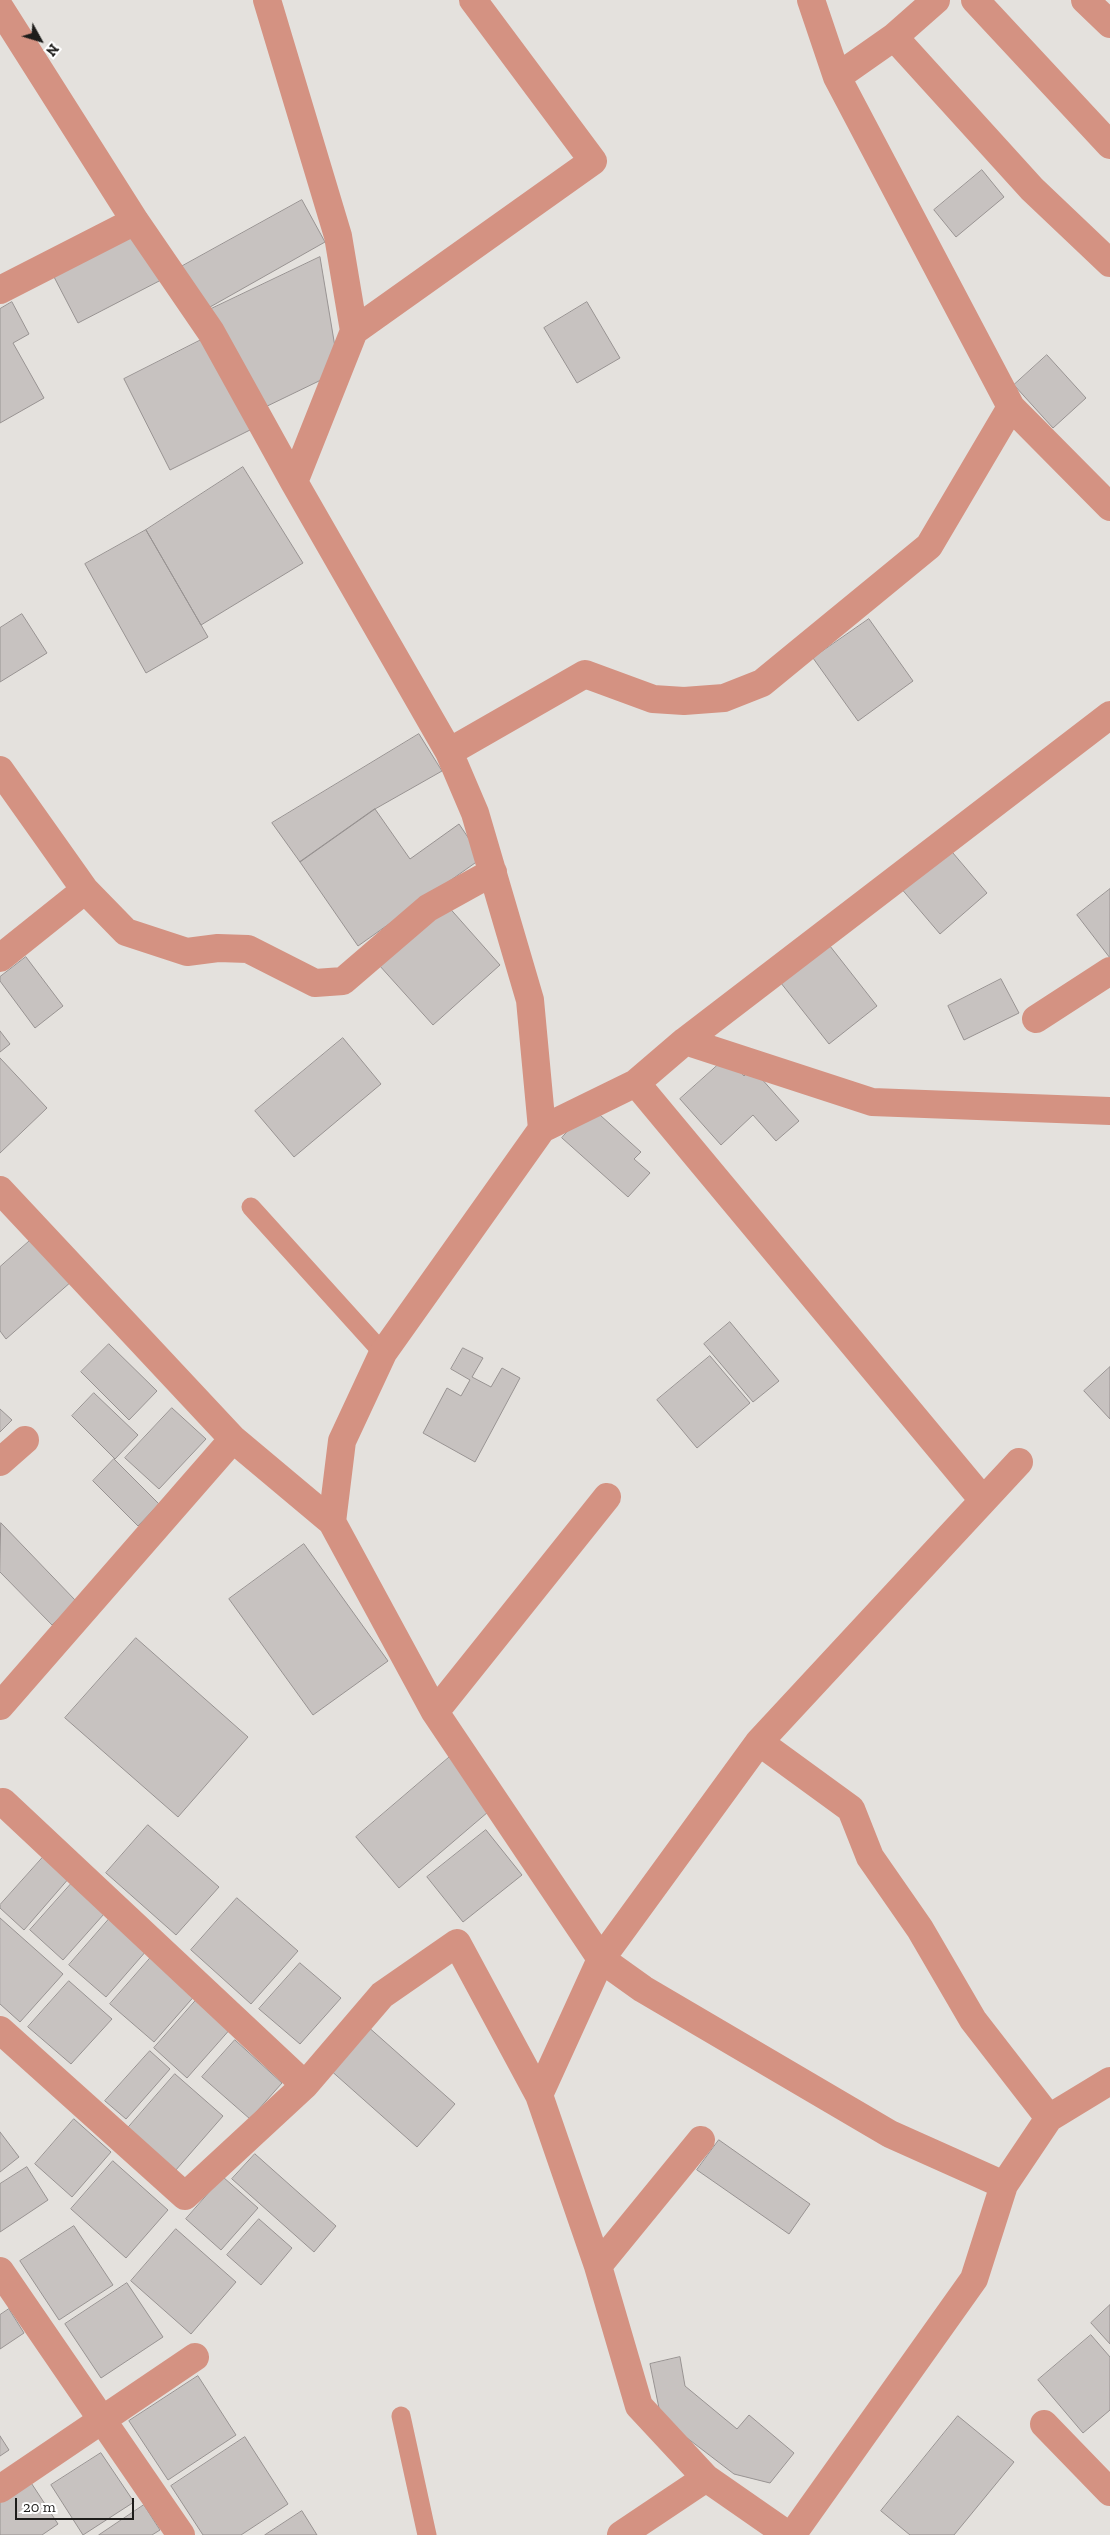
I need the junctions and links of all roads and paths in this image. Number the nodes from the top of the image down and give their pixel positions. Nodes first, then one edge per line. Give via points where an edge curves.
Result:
1 (267, 0) edge
2 (473, 0) edge
3 (811, 0) edge
4 (936, 0) edge
5 (975, 0) edge
6 (1085, 0) edge
7 (0, 8) edge
8 (1110, 24) edge
9 (894, 37) junction
10 (836, 77) junction
11 (1110, 145) edge
12 (136, 221) junction
13 (1110, 263) edge
14 (0, 290) edge
15 (354, 331) junction
16 (1011, 407) junction
17 (294, 482) junction
18 (1110, 507) edge
19 (1110, 715) edge
20 (449, 752) junction
21 (0, 770) edge
22 (493, 872) junction
23 (85, 890) junction
24 (0, 958) edge
25 (1110, 971) edge
26 (1036, 1020) dead end
27 (685, 1040) junction
28 (636, 1083) junction
29 (1110, 1112) edge
30 (542, 1129) junction
31 (0, 1190) edge
32 (251, 1206) dead end
33 (383, 1353) junction
34 (233, 1439) junction
35 (25, 1440) dead end
36 (0, 1462) edge
37 (1019, 1462) dead end
38 (607, 1497) dead end
39 (983, 1500) junction
40 (332, 1522) junction
41 (0, 1706) edge
42 (435, 1712) junction
43 (759, 1742) junction
44 (3, 1802) dead end
45 (601, 1959) junction
46 (0, 2030) edge
47 (1110, 2081) edge
48 (305, 2085) junction
49 (539, 2096) junction
50 (1049, 2118) junction
51 (701, 2140) dead end
52 (1004, 2185) junction
53 (598, 2266) junction
54 (0, 2271) edge
55 (195, 2357) dead end
56 (402, 2416) dead end
57 (102, 2420) junction
58 (1044, 2424) dead end
59 (706, 2478) junction
60 (0, 2489) edge
61 (1110, 2492) edge
62 (181, 2535) edge
63 (427, 2535) edge
64 (621, 2535) edge
65 (788, 2535) edge
66 (792, 2535) edge

1 - 15 street via 338,236
2 - 15 street via 593,161
3 - 10 street
4 - 9 street
5 - 11 street
6 - 8 street
7 - 12 street
9 - 10 street
9 - 13 street via 1032,189
10 - 16 street
12 - 14 street
12 - 17 street via 212,332
15 - 17 street
16 - 18 street
16 - 20 street via 929,546 762,683 724,698 684,701 653,699 585,674
17 - 20 street
19 - 27 street
20 - 22 street via 475,814
21 - 23 street
22 - 23 street via 428,908 343,981 315,983 248,949 187,952 126,932
22 - 30 street via 530,1000
23 - 24 street
25 - 26 street
27 - 28 street
27 - 29 street via 872,1102
28 - 30 street
28 - 39 street
30 - 33 street
31 - 34 street
32 - 33 lane
33 - 40 street via 342,1441
34 - 40 street
34 - 41 street
35 - 36 street
37 - 39 street
38 - 42 street
39 - 43 street
40 - 42 street
42 - 45 street
43 - 45 street
43 - 50 street via 851,1809 870,1856 920,1929 973,2020
44 - 48 street
45 - 49 street
45 - 52 street via 644,1989 890,2134
46 - 48 street via 185,2196
47 - 50 street
48 - 49 street via 382,1995 457,1943
49 - 53 street
50 - 52 street
51 - 53 street
52 - 66 street via 974,2279
53 - 59 street via 639,2406
54 - 57 street
55 - 57 street
56 - 63 lane
57 - 60 street
57 - 62 street
58 - 61 street
59 - 64 street
59 - 65 street

